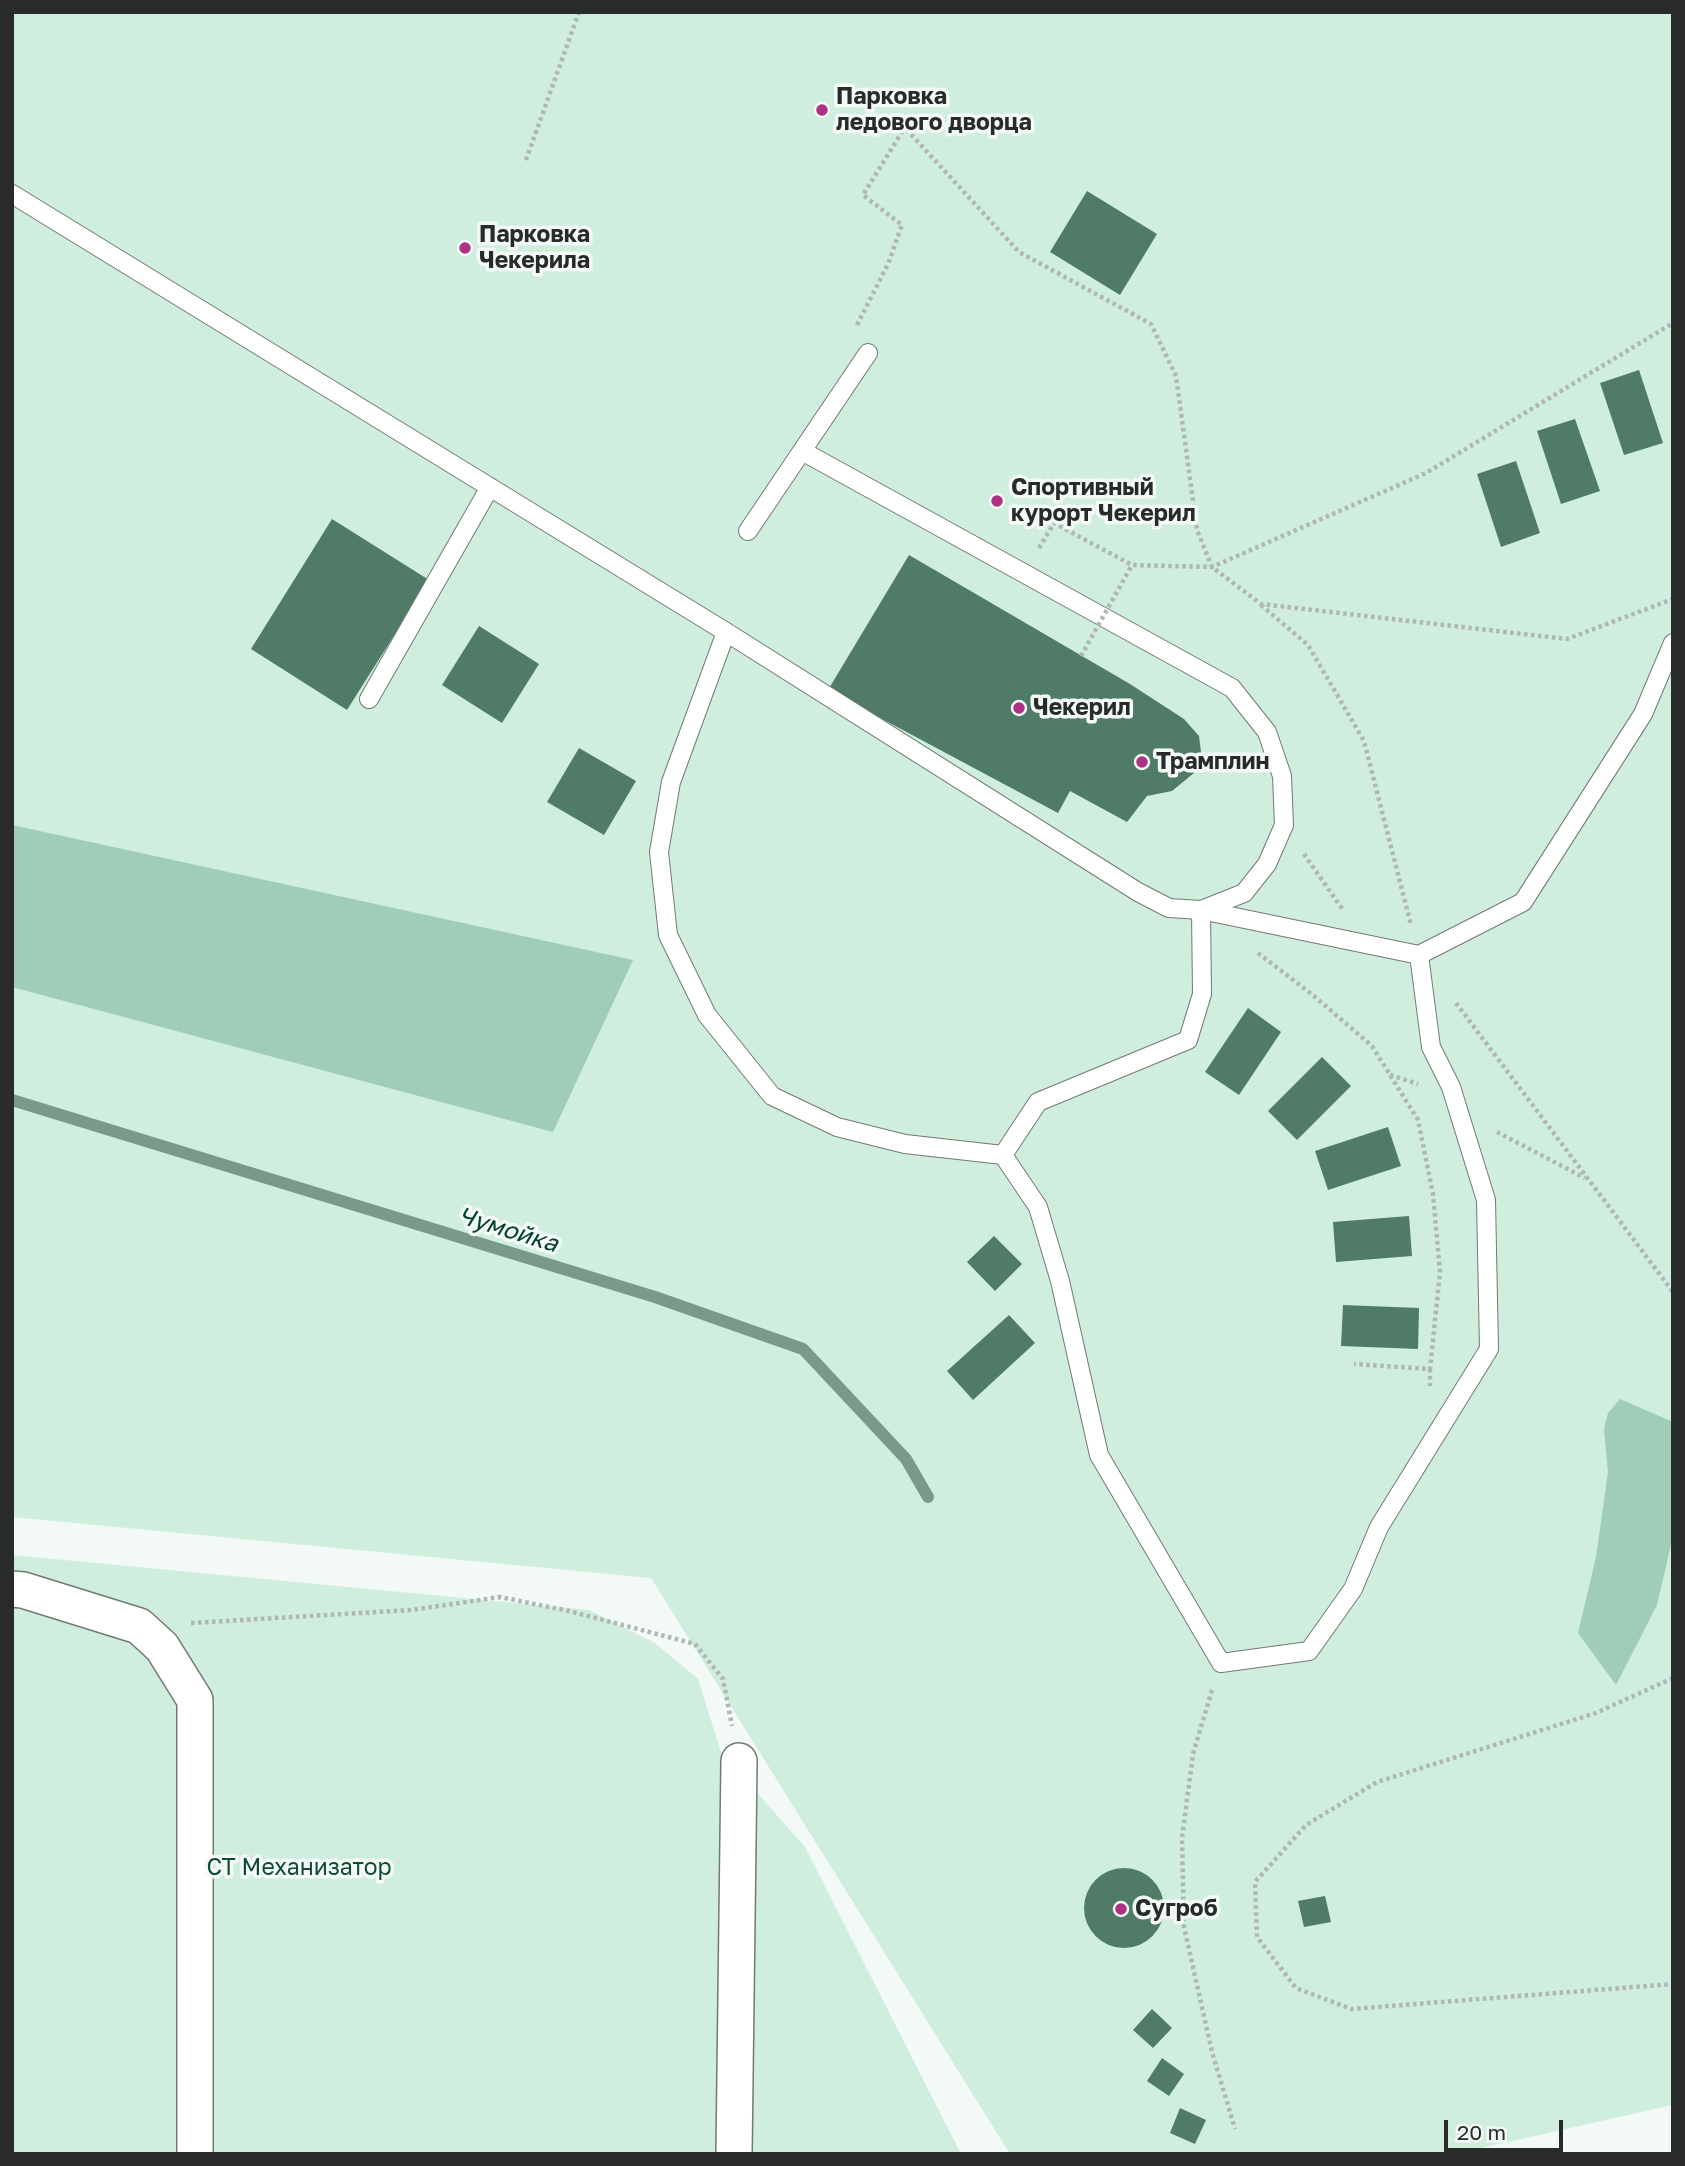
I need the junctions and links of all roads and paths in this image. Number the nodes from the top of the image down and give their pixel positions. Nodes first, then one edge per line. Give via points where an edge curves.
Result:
1 (579, 12) edge
2 (897, 119) dead end
3 (905, 127) junction
4 (526, 160) dead end
5 (12, 194) edge
6 (1673, 323) edge
7 (854, 330) dead end
8 (868, 353) dead end
9 (802, 452) junction
10 (490, 487) junction
11 (1054, 523) dead end
12 (748, 531) dead end
13 (1132, 565) junction
14 (1212, 567) junction
15 (1673, 599) edge
16 (1261, 604) junction
17 (726, 632) junction
18 (1673, 643) edge
19 (1081, 656) dead end
20 (369, 699) dead end
21 (1284, 825) junction
22 (1201, 910) junction
23 (1344, 911) dead end
24 (1252, 949) dead end
25 (1419, 955) junction
26 (1003, 1155) junction
27 (1673, 1292) edge
28 (1354, 1364) dead end
29 (12, 1589) edge
30 (139, 1626) junction
31 (1221, 1663) junction
32 (1673, 1678) edge
33 (739, 1761) joint
34 (1673, 1984) edge
35 (1235, 2129) dead end
36 (195, 2154) edge
37 (734, 2154) edge

1 - 4 path
2 - 3 path
3 - 7 path via 863,195 902,225
3 - 14 path via 1019,252 1151,324 1176,376 1197,530
5 - 10 lane
6 - 14 path via 1426,473
8 - 9 lane
9 - 12 lane
9 - 21 lane via 1232,688 1268,732 1282,776
10 - 17 lane
10 - 20 lane
11 - 13 path
13 - 14 path
13 - 19 path, bridge
14 - 16 path
15 - 16 path via 1567,639
16 - 25 path via 1308,645 1364,741
17 - 22 lane via 1138,892 1169,908
17 - 26 lane via 670,782 659,852 668,935 707,1015 772,1096 794,1107 837,1127 905,1144
18 - 25 lane via 1643,713 1523,902
21 - 22 lane via 1268,864 1244,893
21 - 23 path
22 - 25 lane
22 - 26 lane via 1202,994 1188,1040 1038,1102
24 - 28 path via 1372,1046 1418,1120 1433,1194 1440,1272 1430,1369
25 - 27 path
25 - 31 lane via 1431,1047 1451,1087 1486,1200 1489,1349 1379,1527 1353,1589 1309,1651
26 - 31 lane via 1038,1207 1060,1280 1099,1455
29 - 30 street
30 - 33 path via 411,1610 500,1597 569,1611 695,1644 723,1679
30 - 36 street via 162,1647 195,1700
31 - 35 path via 1193,1754 1182,1838 1184,1927
32 - 34 path via 1596,1713 1377,1782 1306,1825 1255,1882 1256,1937 1296,1987 1351,2009
33 - 37 street

